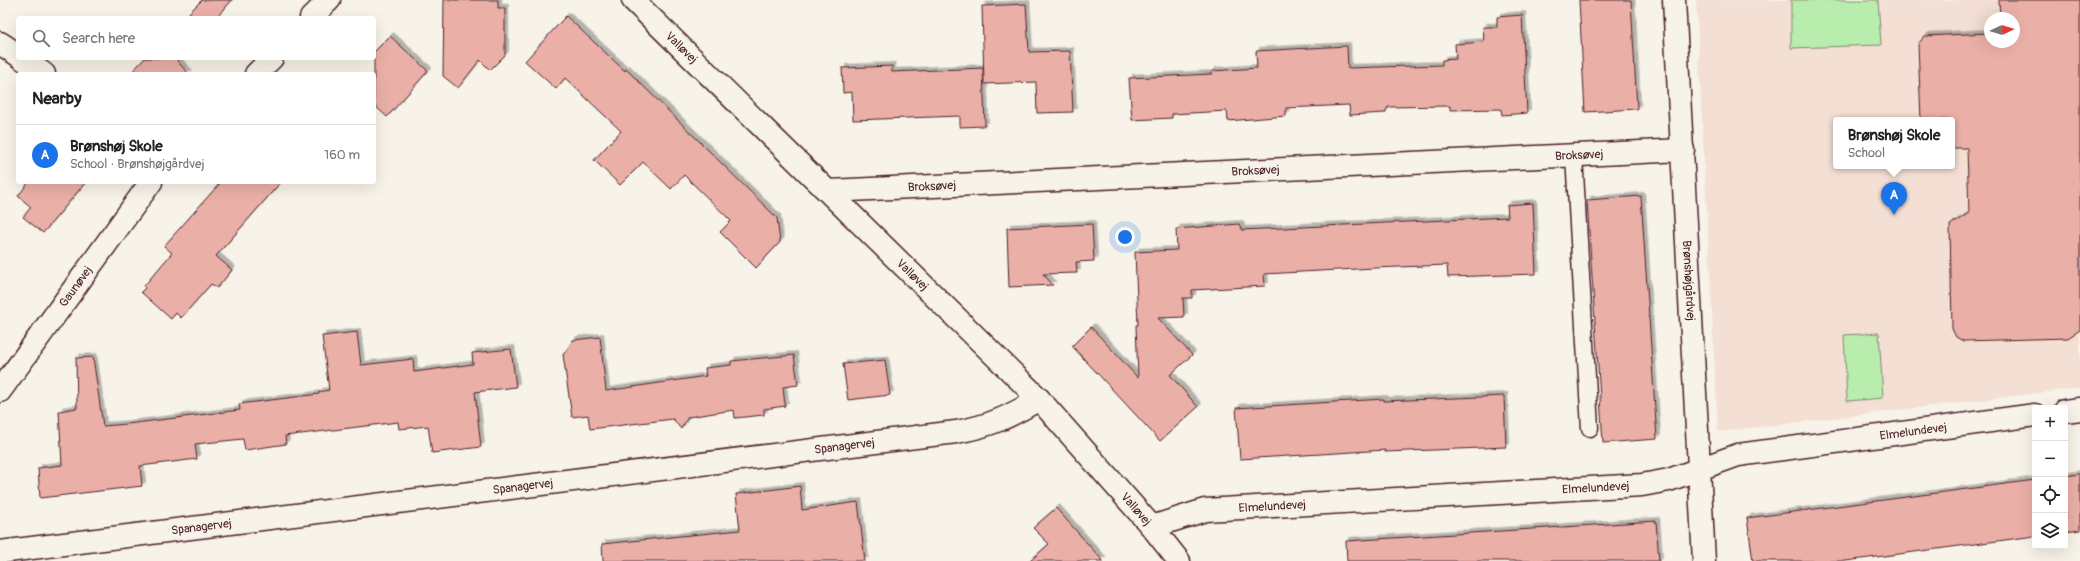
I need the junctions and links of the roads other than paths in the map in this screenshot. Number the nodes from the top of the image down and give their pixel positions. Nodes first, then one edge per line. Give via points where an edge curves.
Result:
1 (329, 0) edge
2 (633, 0) edge
3 (1674, 0) edge
4 (313, 16) edge
5 (0, 43) edge
6 (16, 54) edge
7 (25, 60) edge
8 (270, 60) edge
9 (41, 72) edge
10 (258, 72) edge
11 (1683, 150) junction
12 (1574, 156) junction
13 (150, 184) edge
14 (829, 191) junction
15 (0, 391) edge
16 (1039, 399) junction
17 (2080, 409) edge
18 (2068, 411) edge
19 (2032, 415) edge
20 (1590, 428) dead end
21 (1698, 468) junction
22 (1152, 527) junction
23 (0, 552) edge
24 (1179, 561) edge
25 (1704, 561) edge

1 - 4 street
2 - 14 street, Valløvej
3 - 11 street, Brønshøjgårdvej
5 - 6 street
7 - 9 street
8 - 10 street
11 - 12 street, Broksøvej
11 - 21 street, Brønshøjgårdvej
12 - 14 street, Broksøvej
12 - 20 lane
13 - 15 street, Gaunøvej
14 - 16 street, Valløvej
16 - 22 street, Valløvej
16 - 23 street, Spanagervej via 1012,416 984,427 956,432
17 - 18 street
19 - 21 street, Elmelundevej via 1738,455
21 - 22 street, Elmelundevej via 1669,480 1642,485 1205,510
21 - 25 street, Brønshøjgårdvej
22 - 24 street, Valløvej

